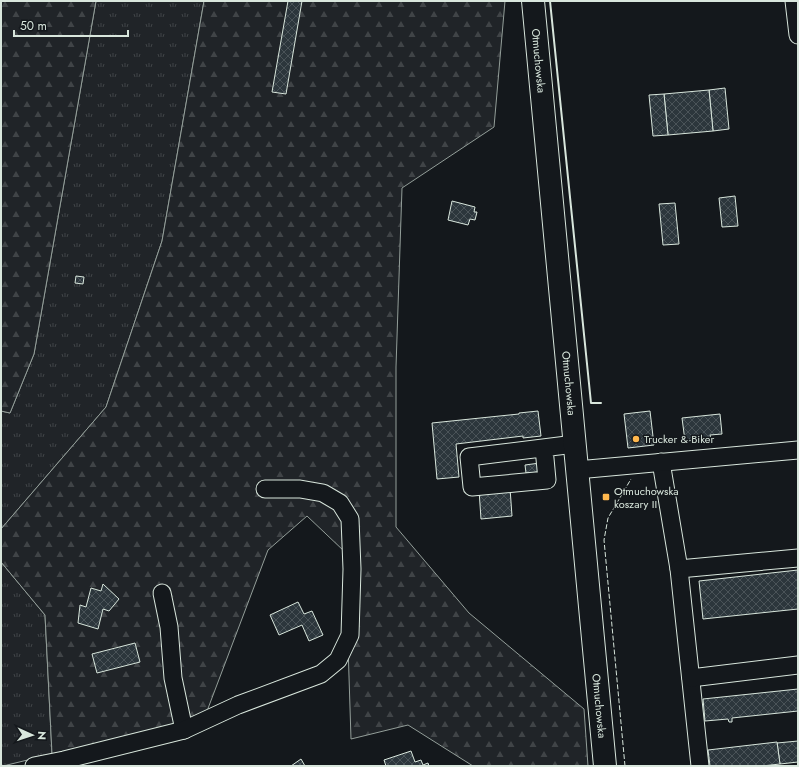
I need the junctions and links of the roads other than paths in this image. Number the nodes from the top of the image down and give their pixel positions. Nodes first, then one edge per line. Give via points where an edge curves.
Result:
1 (533, 1) edge
2 (794, 1) edge
3 (798, 35) edge
4 (575, 444) junction
5 (544, 448) dead end
6 (798, 450) edge
7 (661, 462) junction
8 (577, 470) junction
9 (265, 489) dead end
10 (798, 558) edge
11 (679, 569) junction
12 (162, 593) dead end
13 (798, 665) edge
14 (691, 678) junction
15 (184, 730) junction
16 (34, 766) edge
17 (605, 766) edge
18 (700, 766) edge

1 - 4 main road, Otmuchowska
2 - 3 street
4 - 5 street
4 - 8 main road, Otmuchowska
6 - 7 street
7 - 8 street
7 - 11 street
8 - 17 main road, Otmuchowska
9 - 15 street via 300,490 323,494 340,503 350,519 350,635 338,660 321,674
10 - 11 street
11 - 14 street
12 - 15 street via 173,678
13 - 14 street
14 - 18 street
15 - 16 street

